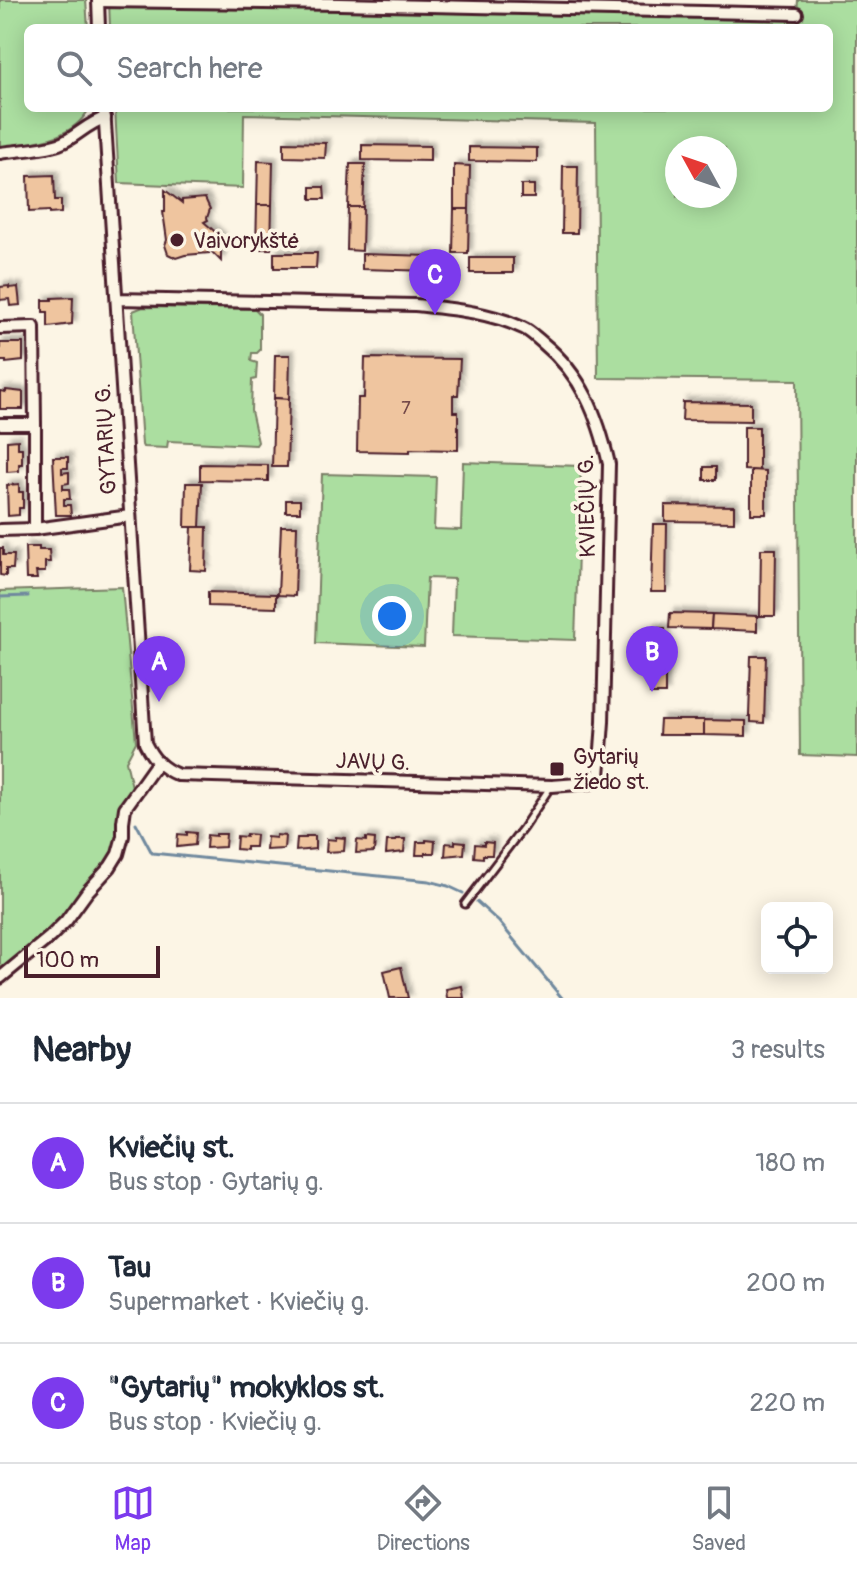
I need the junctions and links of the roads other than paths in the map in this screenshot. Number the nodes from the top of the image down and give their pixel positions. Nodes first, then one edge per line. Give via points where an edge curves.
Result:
1 (98, 1) edge
2 (797, 14) dead end
3 (99, 24) edge
4 (105, 113) edge
5 (0, 153) edge
6 (117, 299) junction
7 (0, 328) edge
8 (0, 424) edge
9 (35, 424) junction
10 (130, 516) junction
11 (35, 529) junction
12 (0, 530) edge
13 (157, 763) junction
14 (591, 783) joint
15 (552, 786) junction
16 (465, 904) dead end
17 (0, 978) edge

1 - 2 street
1 - 3 street
4 - 5 street via 58,144
4 - 6 street, GYTARIŲ G.
6 - 10 street, GYTARIŲ G.
6 - 14 street, KVIEČIŲ G. via 447,308 526,329 553,351 584,392 609,464 601,755 599,776
7 - 9 street via 34,327
8 - 9 street
9 - 11 street
10 - 11 street
10 - 13 street, GYTARIŲ G. via 145,743
11 - 12 street
13 - 15 street, JAVŲ G. via 178,775
13 - 17 street via 125,808 123,836 110,867 66,921
14 - 15 street, JAVŲ G.
15 - 16 lane

